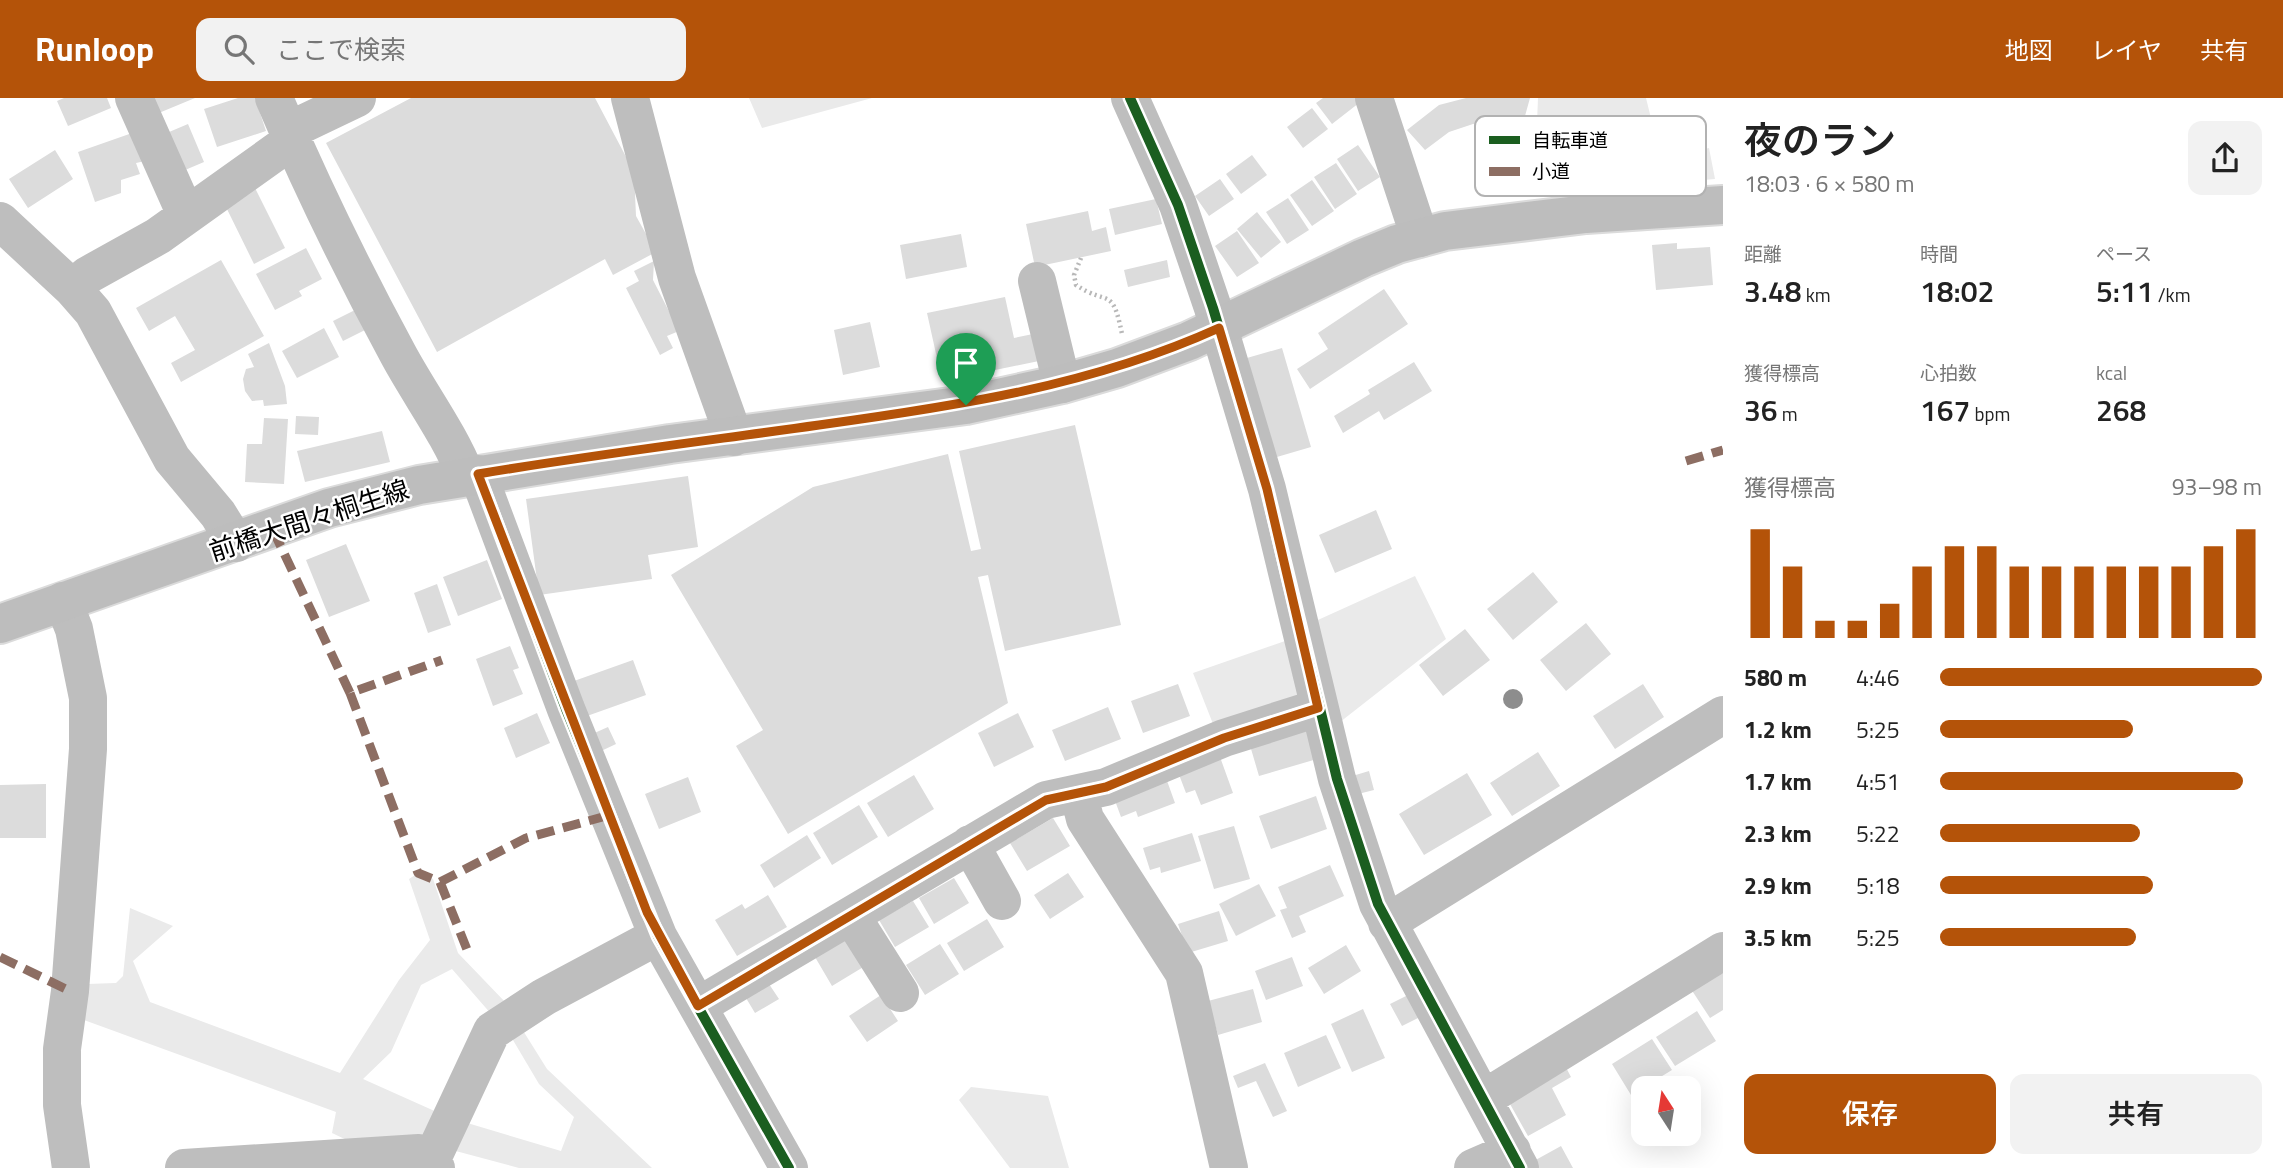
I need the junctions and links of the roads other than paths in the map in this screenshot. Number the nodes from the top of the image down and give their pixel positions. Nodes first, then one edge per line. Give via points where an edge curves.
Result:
1 (134, 98) edge
2 (357, 98) edge
3 (630, 98) edge
4 (1130, 98) edge
5 (1374, 98) edge
6 (284, 123) edge
7 (1723, 205) edge
8 (186, 215) junction
9 (0, 221) edge
10 (1420, 238) junction
11 (1037, 281) dead end
12 (72, 288) junction
13 (1219, 328) junction
14 (1062, 384) junction
15 (734, 437) junction
16 (472, 475) junction
17 (236, 543) junction
18 (63, 601) junction
19 (0, 624) edge
20 (1318, 708) junction
21 (1718, 730) edge
22 (1079, 795) junction
23 (970, 844) junction
24 (1002, 901) dead end
25 (852, 917) junction
26 (1387, 923) junction
27 (658, 936) junction
28 (1723, 951) edge
29 (900, 993) dead end
30 (698, 1006) junction
31 (1485, 1097) junction
32 (1516, 1159) edge
33 (434, 1163) edge
34 (71, 1168) edge
35 (184, 1168) edge
36 (789, 1168) edge
37 (1229, 1168) edge
38 (1473, 1168) edge

1 - 8 street
2 - 6 street
3 - 15 street via 677,278
4 - 13 street via 1178,205
5 - 10 street
6 - 8 street
6 - 16 street via 369,300
7 - 10 main road, 前橋大間々桐生線 via 1521,221
8 - 12 street
9 - 12 street
10 - 13 main road, 前橋大間々桐生線 via 1363,258
11 - 14 street
12 - 17 street via 102,326 172,460
13 - 14 main road, 前橋大間々桐生線
13 - 20 street via 1267,489
14 - 15 main road, 前橋大間々桐生線 via 966,405
15 - 16 main road, 前橋大間々桐生線
16 - 17 main road, 前橋大間々桐生線 via 329,508
16 - 27 street
17 - 18 main road, 前橋大間々桐生線
18 - 19 main road, 前橋大間々桐生線
18 - 34 street via 75,629 88,698 88,749 62,1049 62,1105
20 - 22 street via 1224,738
20 - 26 street via 1337,779
21 - 26 street
22 - 23 street via 1046,800
22 - 37 street via 1085,819 1184,972
23 - 24 street
23 - 25 street
25 - 29 street
25 - 30 street
26 - 31 street
27 - 30 street
27 - 33 street via 544,997 492,1031
28 - 31 street
30 - 36 street
31 - 32 street
32 - 38 street
33 - 35 street via 419,1153

